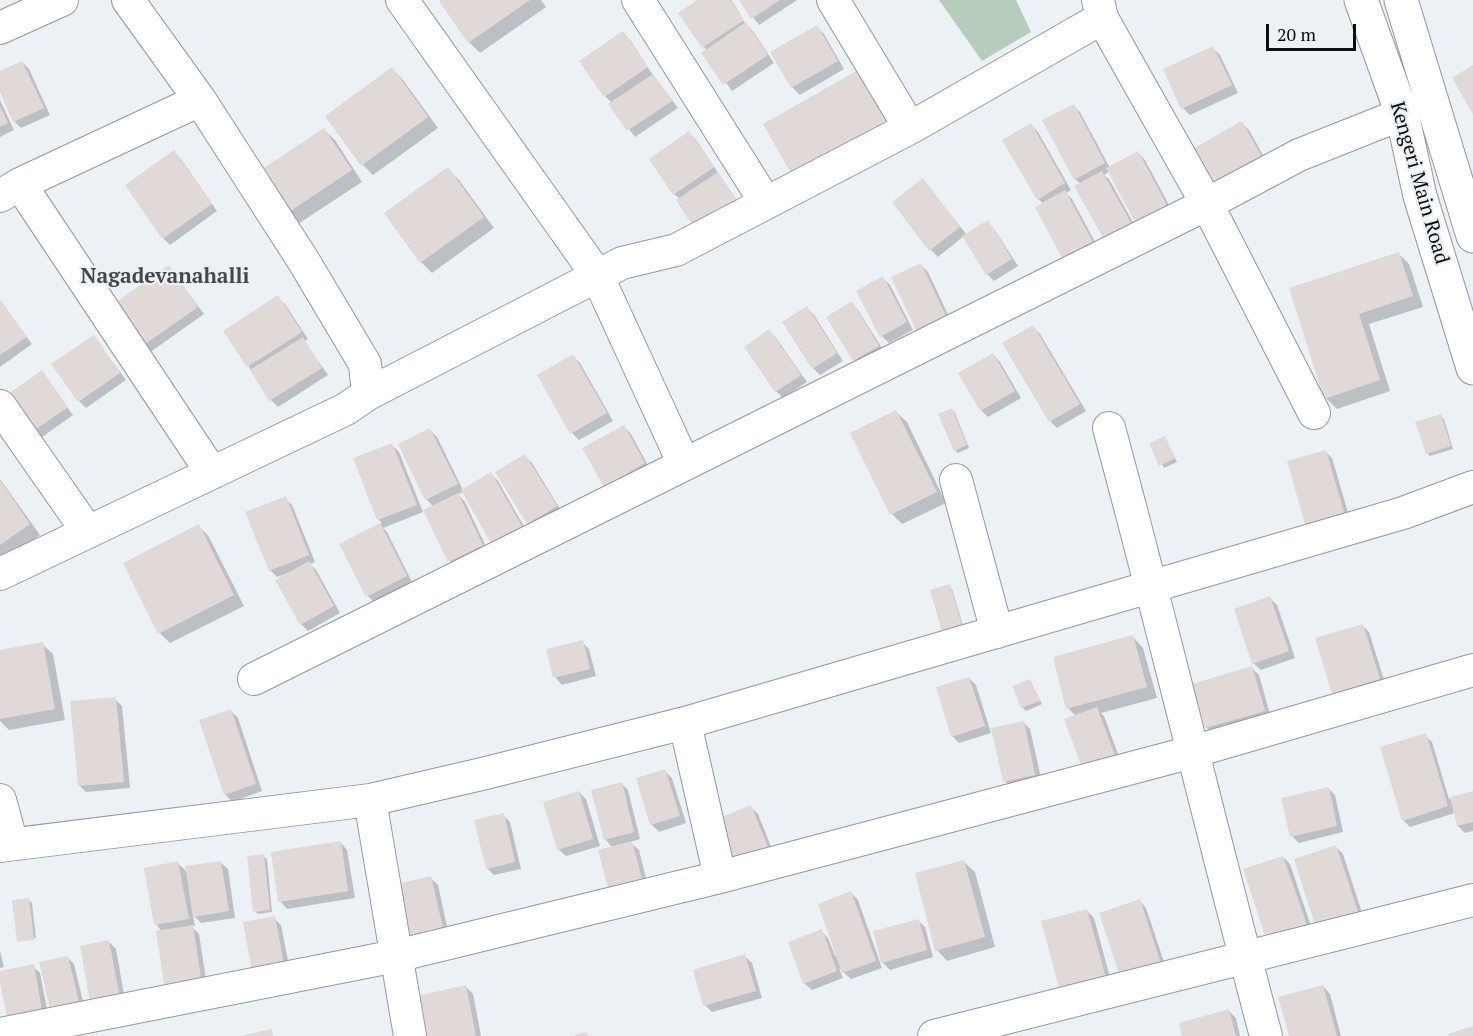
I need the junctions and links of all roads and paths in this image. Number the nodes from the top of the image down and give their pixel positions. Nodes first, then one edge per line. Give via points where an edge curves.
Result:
1 (62, 0) edge
2 (128, 0) edge
3 (402, 0) edge
4 (638, 0) edge
5 (832, 0) edge
6 (1361, 0) edge
7 (1401, 0) edge
8 (1100, 9) edge
9 (0, 28) edge
10 (200, 100) junction
11 (1402, 114) junction
12 (910, 128) junction
13 (10, 190) edge
14 (766, 203) junction
15 (1207, 204) junction
16 (1473, 236) edge
17 (597, 276) junction
18 (1473, 368) edge
19 (369, 394) junction
20 (0, 406) edge
21 (1314, 413) dead end
22 (1109, 428) dead end
23 (684, 464) junction
24 (212, 473) junction
25 (956, 480) dead end
26 (1473, 488) edge
27 (88, 532) junction
28 (0, 574) edge
29 (1152, 586) junction
30 (997, 632) junction
31 (1473, 670) edge
32 (254, 679) dead end
33 (685, 723) junction
34 (1192, 752) junction
35 (0, 800) edge
36 (370, 800) junction
37 (6, 845) edge
38 (720, 877) junction
39 (1473, 900) edge
40 (396, 956) junction
41 (1245, 957) junction
42 (0, 1034) edge
43 (410, 1036) edge
44 (934, 1036) edge
45 (1266, 1036) edge

1 - 9 street
2 - 10 street
3 - 17 street
4 - 14 street
5 - 12 street
6 - 11 main road, Kengeri Main Road
7 - 16 main road, Kengeri Main Road
8 - 12 street
8 - 15 street
10 - 13 street
10 - 19 street via 365,364
11 - 15 street via 1299,155
11 - 18 main road, Kengeri Main Road via 1420,196
12 - 14 street
13 - 24 street
14 - 17 street via 676,250 622,263
15 - 21 street
15 - 23 street
17 - 19 street
17 - 23 street
19 - 24 street via 346,409
20 - 27 street
22 - 29 street
23 - 32 street
24 - 27 street
25 - 30 street
26 - 29 street via 1403,513
27 - 28 street
29 - 30 street
29 - 34 street
30 - 33 street
31 - 34 street
33 - 36 street
33 - 38 street
34 - 38 street
34 - 41 street
35 - 37 street
36 - 37 street
36 - 40 street
38 - 40 street
39 - 41 street
40 - 42 street
40 - 43 street
41 - 44 street
41 - 45 street

